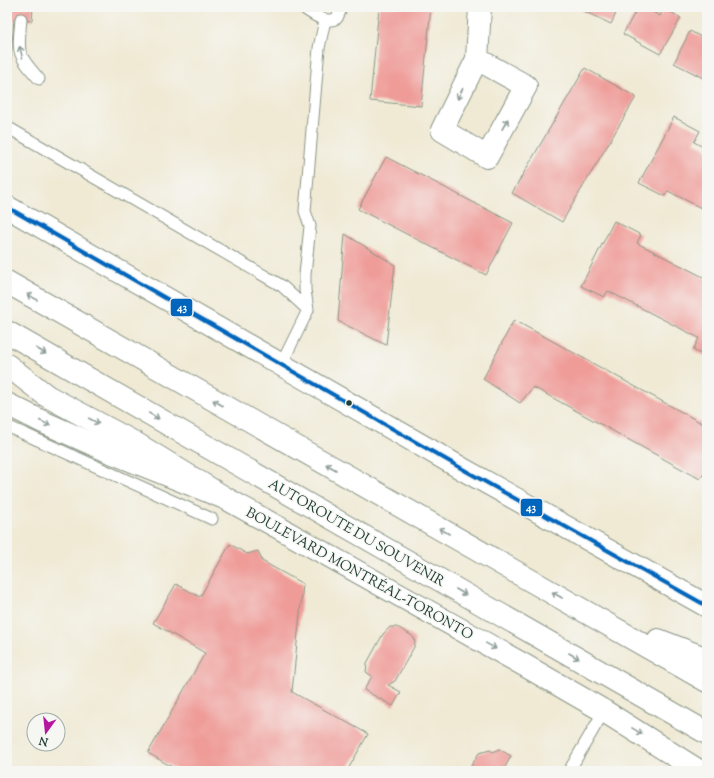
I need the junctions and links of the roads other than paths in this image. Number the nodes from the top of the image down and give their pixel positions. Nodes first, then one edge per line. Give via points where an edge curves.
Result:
1 (302, 7) edge
2 (342, 7) edge
3 (480, 7) edge
4 (21, 20) dead end
5 (325, 20) junction
6 (477, 59) dead end
7 (40, 79) dead end
8 (7, 127) edge
9 (7, 207) edge
10 (7, 282) edge
11 (308, 310) junction
12 (7, 332) edge
13 (7, 365) edge
14 (281, 365) junction
15 (7, 404) edge
16 (7, 426) edge
17 (225, 498) junction
18 (212, 518) dead end
19 (707, 606) edge
20 (591, 614) junction
21 (707, 659) edge
22 (707, 681) edge
23 (604, 711) junction
24 (707, 733) edge
25 (569, 771) edge
26 (699, 771) edge

1 - 5 lane
2 - 5 lane via 337,18
3 - 6 main road
7 -> 4 lane via 24,62 20,52
5 - 11 lane via 319,48 305,211 310,226 305,275
8 - 11 lane via 282,286
9 - 14 main road
20 -> 10 main road
11 - 14 lane
12 -> 24 main road, AUTOROUTE DU SOUVENIR
13 -> 17 main road via 47,396 135,443
14 - 19 main road
15 -> 17 main road, BOULEVARD MONTRÉAL-TORONTO via 114,454
16 - 18 lane
17 -> 23 main road, BOULEVARD MONTRÉAL-TORONTO
20 - 21 main road
20 - 22 main road
23 - 25 lane
23 -> 26 main road, BOULEVARD MONTRÉAL-TORONTO

